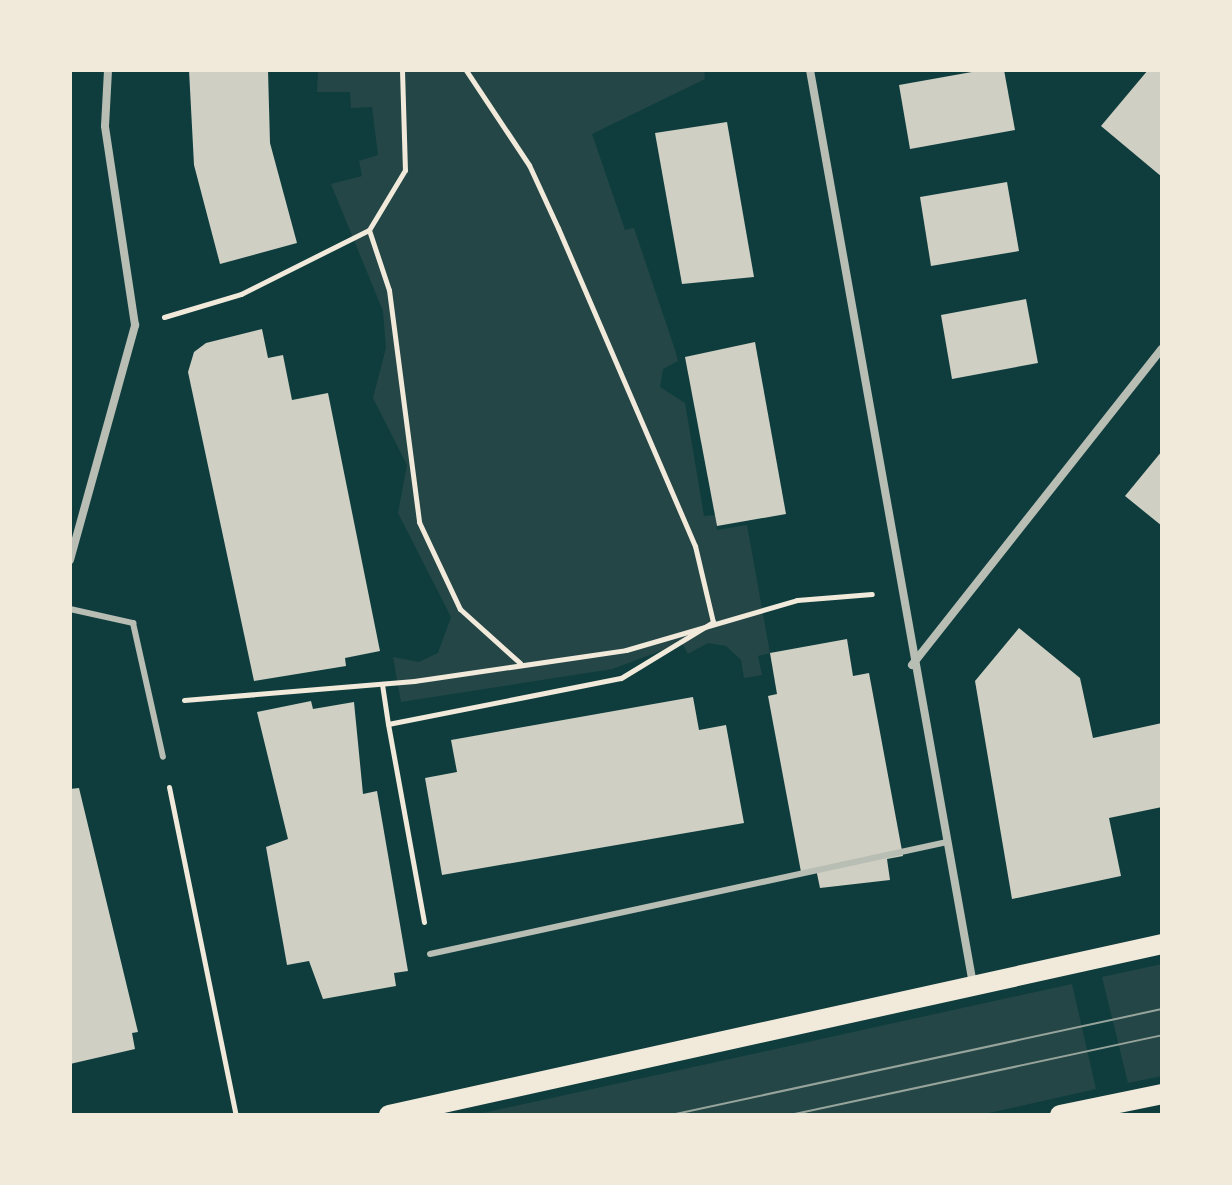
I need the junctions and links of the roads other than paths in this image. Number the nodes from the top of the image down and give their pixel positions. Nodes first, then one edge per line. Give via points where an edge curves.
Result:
1 (108, 70) edge
2 (810, 70) edge
3 (1162, 349) edge
4 (70, 560) edge
5 (70, 609) edge
6 (912, 665) junction
7 (163, 757) road end
8 (947, 842) junction
9 (1162, 944) edge
10 (430, 954) road end
11 (973, 984) junction
12 (1162, 1094) edge
13 (389, 1115) edge
14 (1060, 1115) edge

1 - 4 street via 105,126 135,325
2 - 6 street
3 - 6 street
5 - 7 lane via 133,623
6 - 8 street
8 - 10 lane
8 - 11 street
9 - 11 main road
11 - 13 main road
12 - 14 main road

